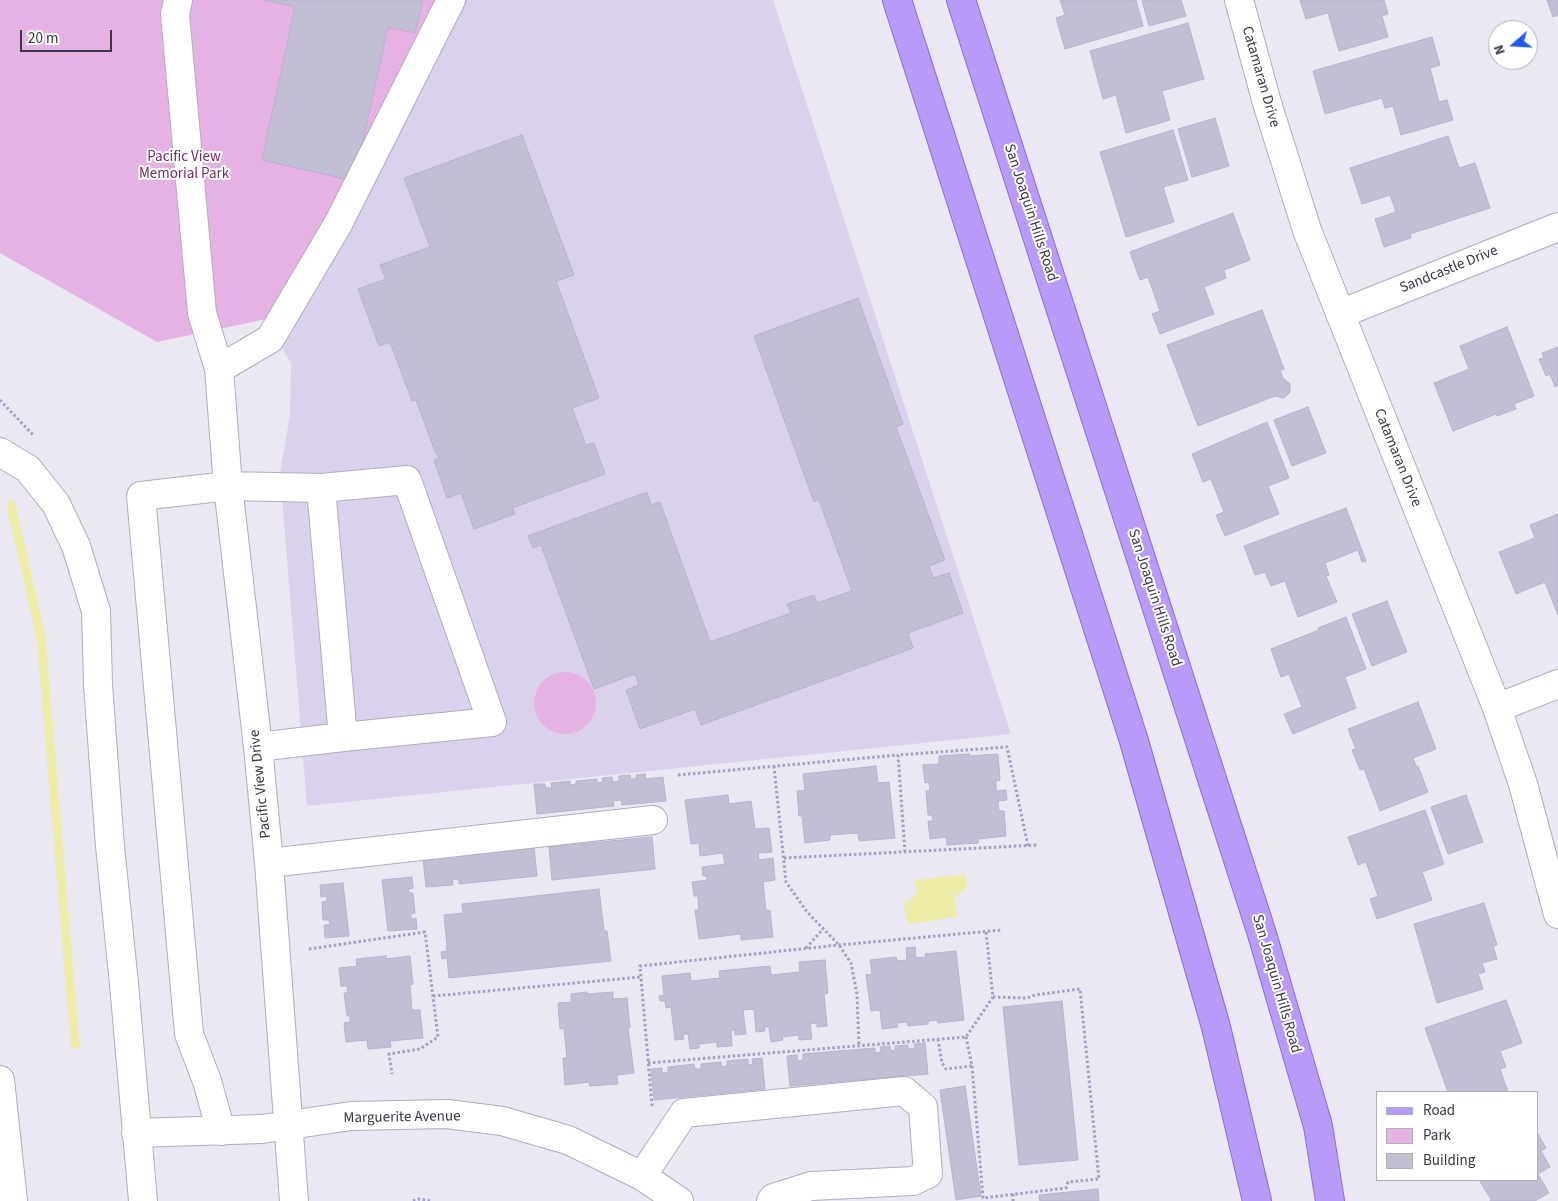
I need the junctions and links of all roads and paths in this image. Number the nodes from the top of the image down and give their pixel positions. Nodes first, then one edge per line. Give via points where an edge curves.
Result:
1 (178, 0) edge
2 (450, 0) edge
3 (897, 0) edge
4 (961, 0) edge
5 (1239, 0) edge
6 (1558, 226) edge
7 (1340, 314) junction
8 (219, 369) junction
9 (0, 452) edge
10 (228, 486) junction
11 (321, 488) junction
12 (1558, 684) edge
13 (1497, 708) junction
14 (343, 737) junction
15 (258, 747) junction
16 (898, 755) junction
17 (774, 766) junction
18 (678, 775) dead end
19 (653, 820) dead end
20 (1038, 845) dead end
21 (1028, 846) junction
22 (905, 852) junction
23 (784, 858) junction
24 (269, 863) junction
25 (1558, 914) edge
26 (823, 929) junction
27 (1002, 930) dead end
28 (986, 932) junction
29 (839, 945) junction
30 (309, 949) dead end
31 (806, 949) junction
32 (641, 977) junction
33 (433, 996) junction
34 (993, 997) junction
35 (966, 1037) junction
36 (938, 1039) junction
37 (859, 1046) junction
38 (648, 1063) junction
39 (972, 1066) junction
40 (392, 1074) dead end
41 (0, 1080) edge
42 (652, 1108) dead end
43 (287, 1126) junction
44 (220, 1131) junction
45 (136, 1134) junction
46 (642, 1176) junction
47 (1012, 1194) junction
48 (13, 1201) edge
49 (143, 1201) edge
50 (294, 1201) edge
51 (413, 1201) edge
52 (431, 1201) edge
53 (679, 1201) edge
54 (771, 1201) edge
55 (1013, 1201) edge
56 (1256, 1201) edge
57 (1330, 1201) edge

1 - 8 street, Pacific View Drive via 175,14 202,314
2 - 8 street via 338,224 270,339
3 - 56 main road via 1134,741 1216,1027
4 - 57 main road, San Joaquin Hills Road via 1262,934 1318,1126
5 - 7 street, Catamaran Drive via 1267,104 1307,230
6 - 7 street, Sandcastle Drive
7 - 13 street, Catamaran Drive
8 - 10 street, Pacific View Drive
9 - 45 street via 28,469 56,504 76,546 96,611 110,846
10 - 11 street
10 - 15 street, Pacific View Drive
10 - 44 street via 141,496 189,1034 207,1081
11 - 14 street
11 - 14 street via 407,480 492,722
12 - 13 street
13 - 25 street, Catamaran Drive via 1523,784
14 - 15 street
15 - 24 street, Pacific View Drive
16 - 17 path
16 - 21 path via 1007,746
16 - 22 path
17 - 18 path
17 - 23 path
19 - 24 street
20 - 21 path
21 - 22 path
22 - 23 path
23 - 26 path via 786,882
24 - 43 street, Pacific View Drive
26 - 29 path
26 - 31 path
27 - 28 path
28 - 29 path
28 - 34 path
29 - 31 path
29 - 37 path via 851,963 857,994
30 - 33 path via 425,932
31 - 32 path via 640,966
32 - 33 path
32 - 38 path
33 - 40 path via 438,1037 420,1049 389,1054
34 - 35 path
34 - 47 path via 1027,998 1080,989 1099,1179 1068,1182 1066,1188
35 - 36 path
35 - 39 path
36 - 37 path
36 - 39 path via 946,1069
37 - 38 path
38 - 42 path
39 - 47 path via 984,1198
41 - 48 street
43 - 44 street, Marguerite Avenue
43 - 46 street, Marguerite Avenue via 351,1116 428,1114 502,1121 568,1140
43 - 50 street, Pacific View Drive
44 - 45 street, Marguerite Avenue
45 - 49 street
46 - 53 street, Marguerite Avenue
46 - 54 street via 684,1114 904,1092 923,1107 928,1174 914,1181 811,1186
47 - 55 path
51 - 52 path

